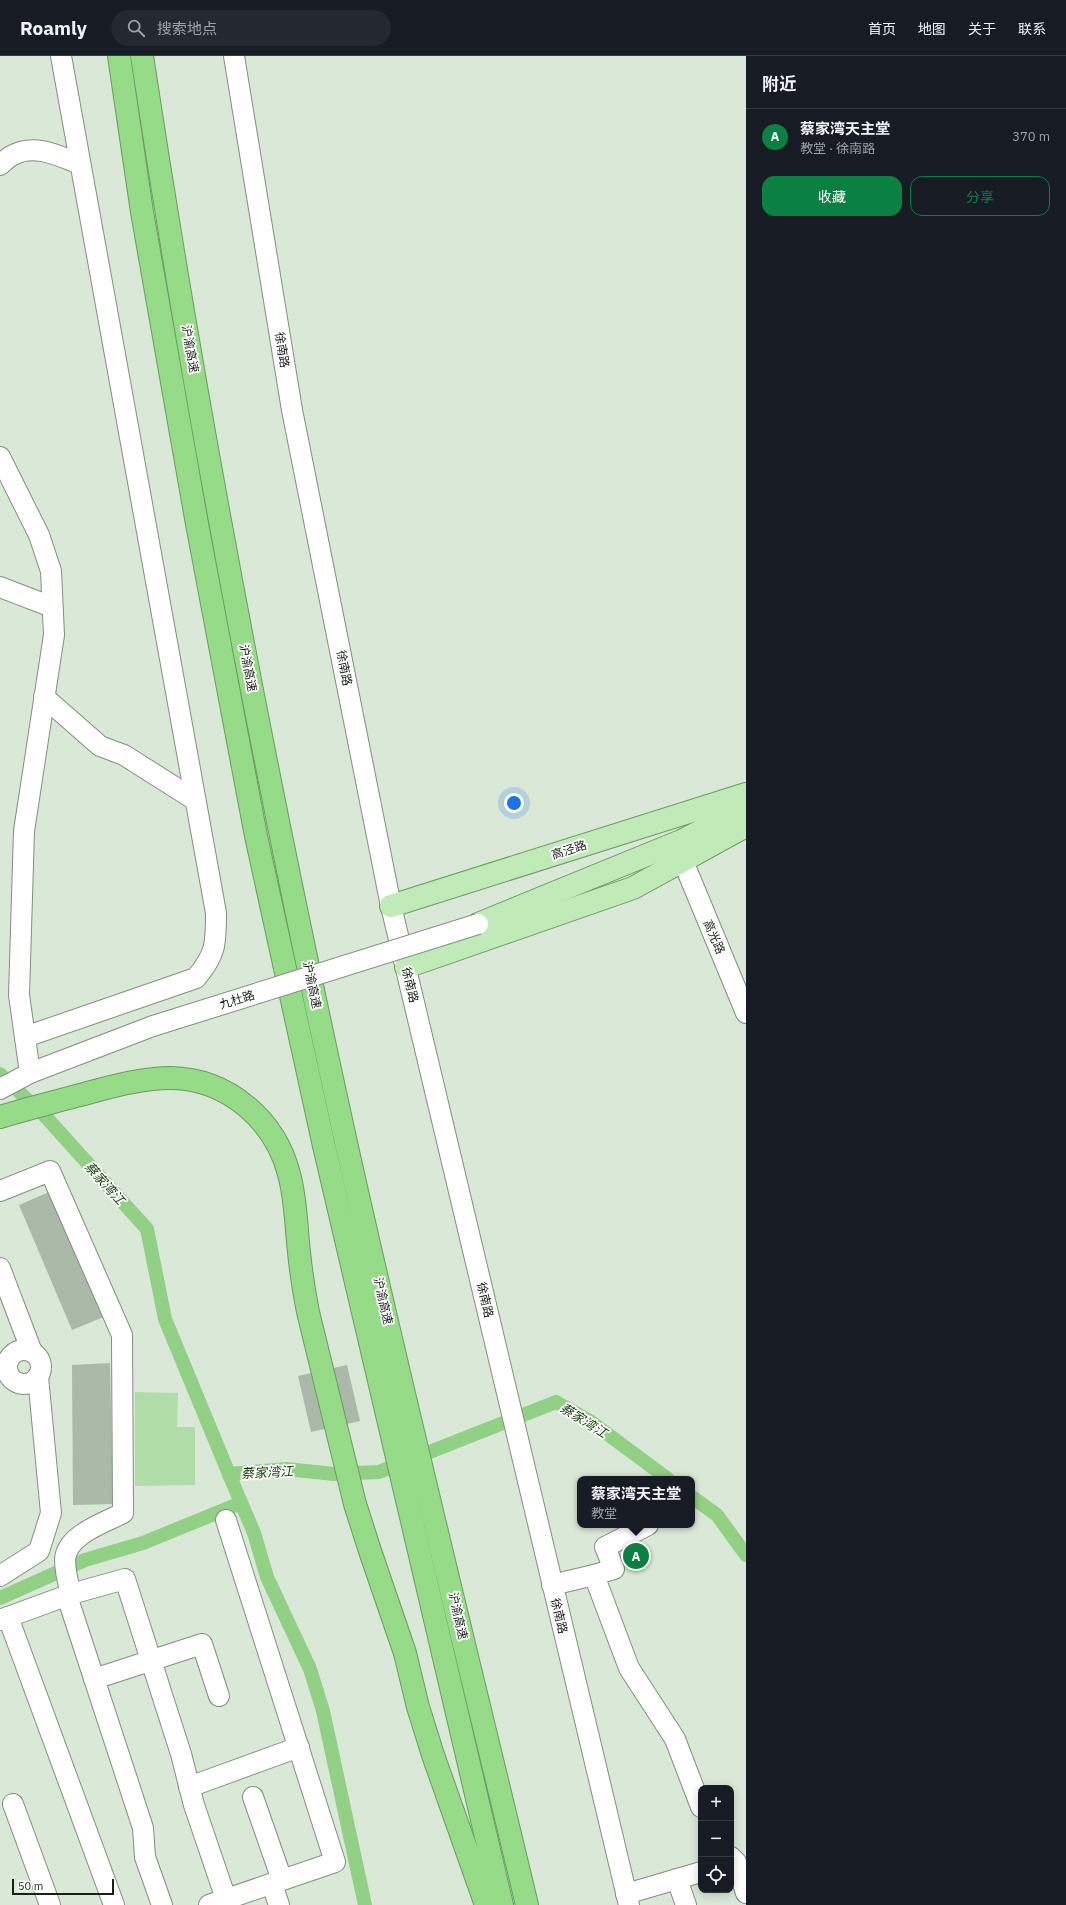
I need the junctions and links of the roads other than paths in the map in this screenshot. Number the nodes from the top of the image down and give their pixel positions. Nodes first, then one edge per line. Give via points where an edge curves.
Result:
1 (61, 56) edge
2 (118, 56) edge
3 (142, 56) edge
4 (146, 56) edge
5 (157, 56) edge
6 (234, 56) edge
7 (80, 164) junction
8 (0, 165) edge
9 (166, 185) junction
10 (0, 457) edge
11 (231, 577) junction
12 (0, 587) edge
13 (52, 608) junction
14 (44, 697) junction
15 (746, 794) edge
16 (195, 800) junction
17 (746, 808) edge
18 (746, 826) edge
19 (683, 861) junction
20 (391, 906) junction
21 (478, 924) joint
22 (406, 967) junction
23 (746, 1013) edge
24 (25, 1037) junction
25 (30, 1073) junction
26 (0, 1089) edge
27 (6, 1115) edge
28 (0, 1191) edge
29 (0, 1268) edge
30 (32, 1352) junction
31 (4, 1373) edge
32 (38, 1377) junction
33 (406, 1498) junction
34 (226, 1520) dead end
35 (642, 1528) edge
36 (594, 1574) junction
37 (0, 1576) edge
38 (552, 1585) junction
39 (69, 1595) junction
40 (4, 1619) edge
41 (151, 1660) junction
42 (94, 1679) junction
43 (219, 1696) dead end
44 (299, 1747) junction
45 (189, 1787) junction
46 (253, 1797) dead end
47 (698, 1799) edge
48 (13, 1804) dead end
49 (736, 1860) edge
50 (698, 1873) edge
51 (677, 1879) junction
52 (277, 1882) junction
53 (746, 1893) edge
54 (627, 1899) edge
55 (217, 1903) edge
56 (50, 1905) edge
57 (114, 1905) edge
58 (162, 1905) edge
59 (279, 1905) edge
60 (486, 1905) edge
61 (498, 1905) edge
62 (502, 1905) edge
63 (527, 1905) edge
64 (686, 1905) edge

1 - 7 street
2 - 33 highway, 沪渝高速 via 142,212 256,836 324,1146
3 - 11 highway, 沪渝高速 via 165,207
4 - 9 highway
5 - 9 highway
6 - 20 street, 徐南路 via 292,410
7 - 8 street via 52,153 31,149 13,155
7 - 16 street
9 - 11 highway
10 - 13 street via 39,535 51,571
11 - 63 highway, 沪渝高速 via 279,831 341,1118
12 - 13 street
13 - 14 street via 54,635
14 - 16 street via 100,746 124,756
14 - 24 street via 24,831 19,995
15 - 20 main road, 高泾路
16 - 24 street via 216,913 216,943 208,963 196,978
17 - 21 main road via 681,841
18 - 19 main road
19 - 22 main road via 633,888
19 - 23 street, 高光路
20 - 22 street, 徐南路
21 - 25 street, 九杜路, bridge via 153,1026
22 - 38 street, 徐南路
24 - 25 street
25 - 26 street, 九杜路
27 - 60 highway via 138,1081 171,1078 200,1082 227,1093 251,1110 270,1130 282,1152 289,1174 308,1312 355,1504 405,1653 433,1755
28 - 39 street via 50,1171 122,1335 123,1513 79,1537 69,1547 65,1559
29 - 30 street
30 - 31 street via 16,1352 8,1360
30 - 32 street via 40,1360 41,1372
31 - 32 street via 23,1384
32 - 37 street via 51,1513 39,1551
33 - 61 highway
33 - 62 highway, 沪渝高速
34 - 44 street
35 - 36 street via 606,1547 614,1569
36 - 38 street
36 - 47 street via 630,1668 675,1739
38 - 54 street, 徐南路
39 - 40 street
39 - 41 street via 126,1579
39 - 42 street
40 - 57 street
41 - 42 street
41 - 43 street via 202,1644
41 - 45 street
42 - 58 street via 143,1828 145,1857
44 - 45 street
44 - 52 street via 335,1862
45 - 55 street
46 - 52 street
48 - 56 street
49 - 53 street
50 - 51 street
51 - 54 street
51 - 64 street
52 - 55 street
52 - 59 street

